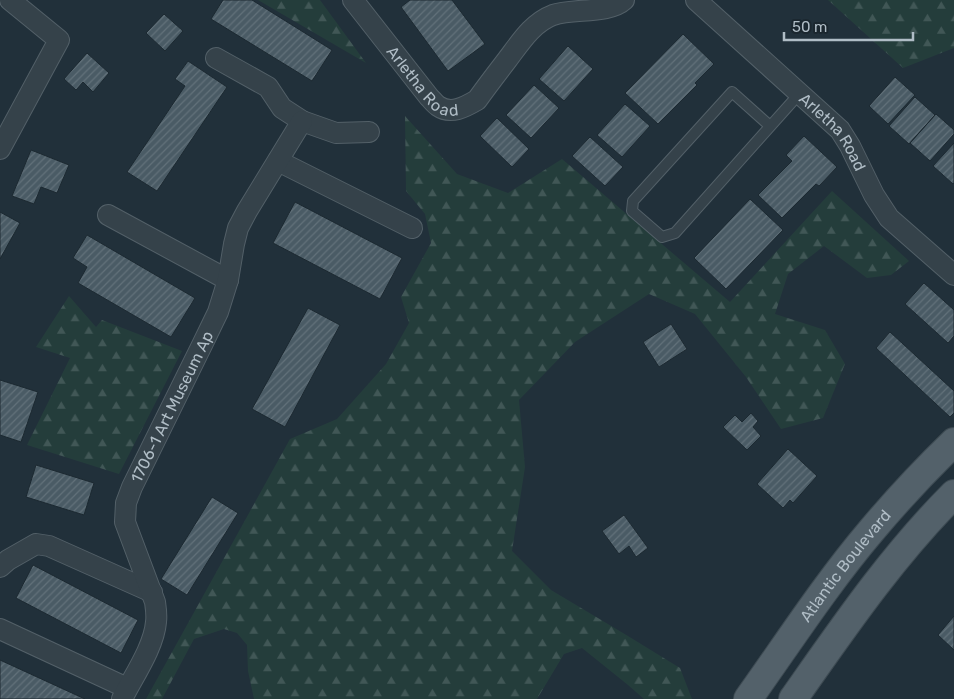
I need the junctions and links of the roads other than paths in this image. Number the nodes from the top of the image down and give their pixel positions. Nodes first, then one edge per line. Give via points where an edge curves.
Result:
1 (10, 0) edge
2 (353, 0) edge
3 (624, 0) edge
4 (696, 0) edge
5 (216, 58) dead end
6 (800, 93) junction
7 (302, 121) junction
8 (770, 126) junction
9 (369, 132) dead end
10 (0, 149) edge
11 (278, 161) junction
12 (108, 215) dead end
13 (412, 228) dead end
14 (954, 275) edge
15 (228, 280) junction
16 (954, 442) edge
17 (954, 494) edge
18 (0, 567) edge
19 (152, 592) junction
20 (0, 628) edge
21 (125, 694) edge
22 (748, 699) edge
23 (793, 699) edge

1 - 10 street via 59,40
2 - 3 street, Arletha Road via 429,97 439,107 453,110 477,100 541,21 555,15 610,7
4 - 6 street, Arletha Road
5 - 7 street via 268,87 282,108
6 - 8 lane
6 - 14 street, Arletha Road via 840,130 889,218
7 - 9 street via 336,133
7 - 11 street, 1706-1 Art Museum Ap
8 - 8 lane via 675,233 662,237 632,211 633,201 732,92
11 - 13 street
11 - 15 street, 1706-1 Art Museum Ap via 238,228
12 - 15 street
15 - 19 street, 1706-1 Art Museum Ap via 218,312 126,502 125,522
16 - 22 main road, Atlantic Boulevard via 870,532
17 - 23 main road via 899,554
18 - 19 street via 36,544 49,546
19 - 21 street, 1706-1 Art Museum Ap via 156,624 149,648
20 - 21 street

